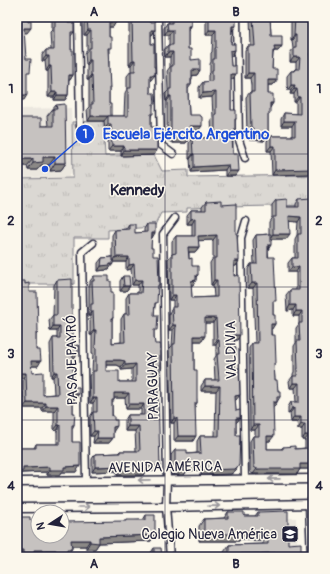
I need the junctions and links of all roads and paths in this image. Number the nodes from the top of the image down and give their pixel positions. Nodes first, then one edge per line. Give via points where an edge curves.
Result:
1 (78, 17) edge
2 (158, 17) edge
3 (237, 17) edge
4 (87, 136) dead end
5 (173, 154) dead end
6 (245, 158) dead end
7 (175, 218) dead end
8 (246, 221) dead end
9 (93, 243) dead end
10 (313, 479) edge
11 (167, 480) junction
12 (245, 480) junction
13 (86, 481) junction
14 (17, 482) edge
15 (311, 504) edge
16 (166, 507) junction
17 (17, 508) edge
18 (170, 557) edge
19 (311, 557) edge

1 - 4 street via 80,127
2 - 5 street via 161,145
3 - 6 street via 239,140
7 - 11 street, PARAGUAY via 163,234
8 - 12 street, VALDIVIA via 241,238
9 - 13 street, PASAJE PAYRÓ via 82,252
10 -> 12 main road, AVENIDA AMÉRICA
11 - 12 main road, AVENIDA AMÉRICA
11 -> 13 main road, AVENIDA AMÉRICA
11 - 16 street, PARAGUAY
13 - 14 main road, AVENIDA AMÉRICA
16 -> 15 main road
15 - 19 street
17 -> 16 main road
16 - 18 street, PARAGUAY

